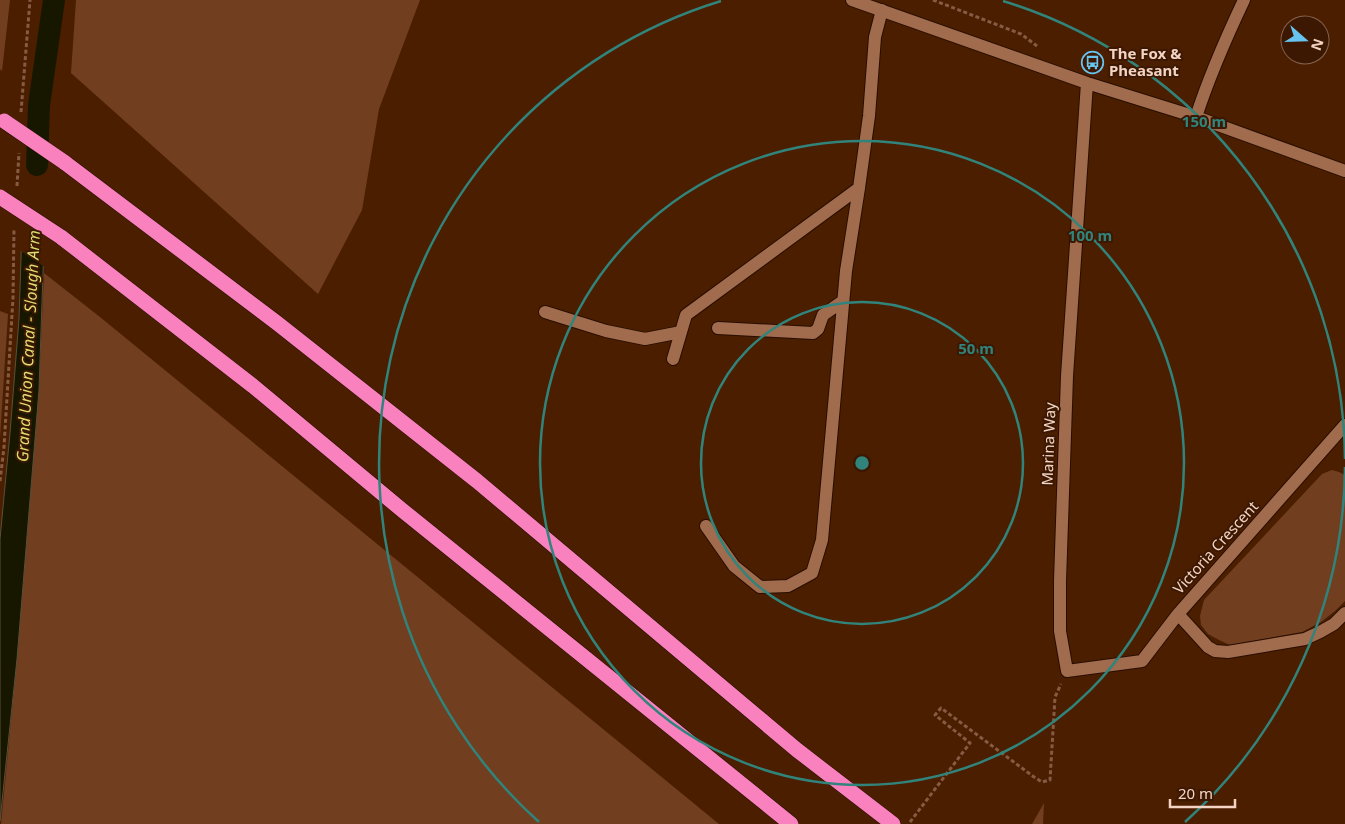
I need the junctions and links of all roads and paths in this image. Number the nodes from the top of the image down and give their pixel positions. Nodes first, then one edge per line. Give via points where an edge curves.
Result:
1 (30, 0) edge
2 (852, 0) edge
3 (1244, 0) edge
4 (882, 10) junction
5 (1087, 83) junction
6 (1196, 117) junction
7 (2, 119) edge
8 (20, 120) dead end
9 (19, 148) dead end
10 (1345, 171) edge
11 (17, 186) dead end
12 (859, 188) junction
13 (0, 197) edge
14 (14, 225) dead end
15 (843, 302) junction
16 (545, 312) dead end
17 (718, 328) dead end
18 (681, 332) junction
19 (673, 359) dead end
20 (1345, 425) edge
21 (0, 481) edge
22 (706, 526) dead end
23 (1345, 613) edge
24 (1178, 614) junction
25 (1067, 671) junction
26 (791, 824) edge
27 (894, 824) edge
28 (908, 824) edge

1 - 8 path
2 - 4 street
3 - 6 street via 1206,86
4 - 5 street
4 - 12 street via 875,37
5 - 6 street
5 - 25 street, Marina Way via 1067,376 1060,562 1060,630
6 - 10 street
7 - 27 highway, bridge via 277,323 469,475 797,750
9 - 11 path
12 - 15 street
12 - 18 street via 686,315
13 - 26 highway, bridge via 61,237 253,386
14 - 21 path via 13,298
15 - 17 street via 823,315 813,333
15 - 22 street via 822,540 812,573 788,586 760,587 734,566
16 - 18 street via 645,339
18 - 19 street
20 - 24 street, Victoria Crescent
23 - 24 street, Victoria Crescent via 1334,624 1305,639 1228,652 1208,646
24 - 25 street via 1142,661
25 - 28 path via 1055,697 1050,780 1042,782 1034,777 941,708 935,716 970,743

